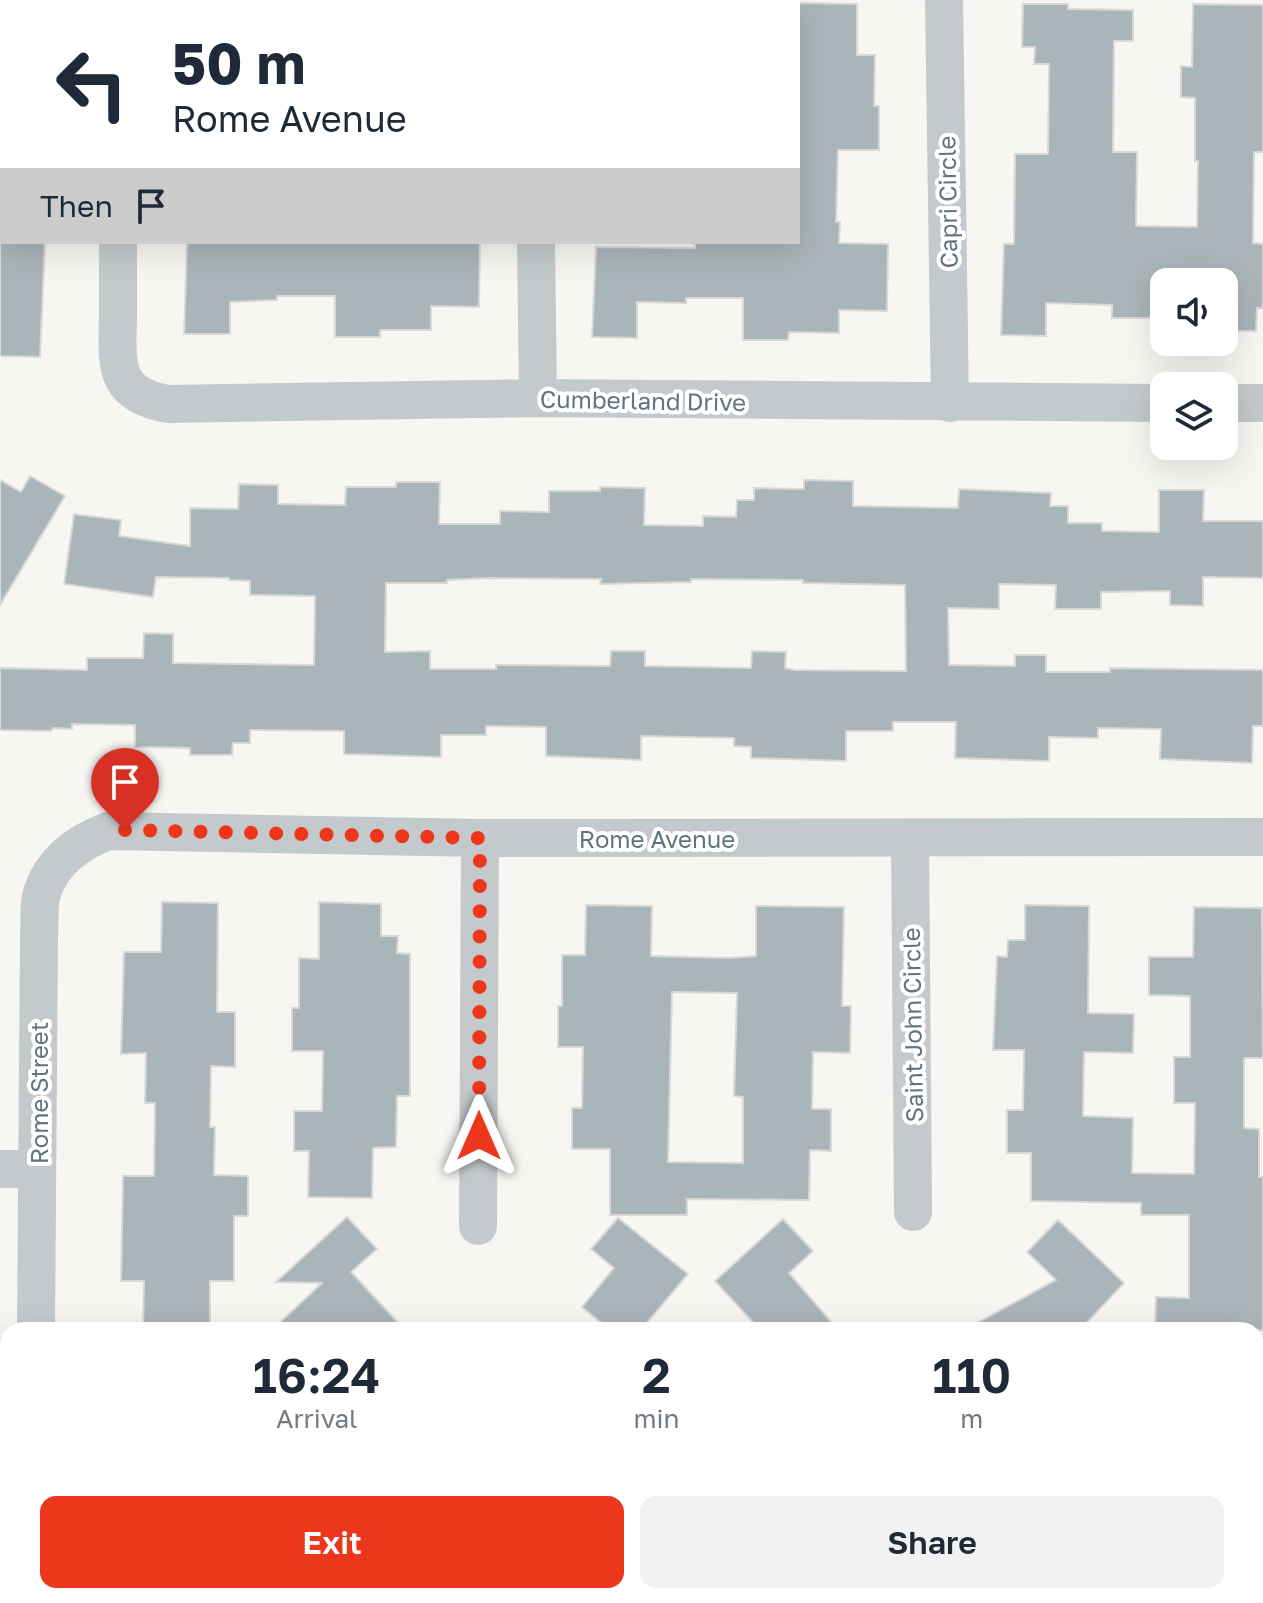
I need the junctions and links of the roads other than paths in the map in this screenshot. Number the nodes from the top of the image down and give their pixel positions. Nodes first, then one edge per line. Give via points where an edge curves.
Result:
1 (944, 0) edge
2 (118, 244) edge
3 (536, 244) edge
4 (538, 398) junction
5 (950, 403) junction
6 (1150, 403) edge
7 (1238, 403) edge
8 (1263, 403) edge
9 (1263, 837) edge
10 (480, 838) junction
11 (910, 839) junction
12 (60, 860) joint
13 (0, 1169) edge
14 (37, 1169) junction
15 (913, 1212) dead end
16 (478, 1226) dead end
17 (36, 1322) edge

1 - 5 street, Capri Circle
2 - 4 street, Cumberland Drive via 116,362 128,386 147,401
3 - 4 street
4 - 5 street, Cumberland Drive
5 - 6 street, Cumberland Drive
7 - 8 street
9 - 11 street, Rome Avenue
10 - 11 street, Rome Avenue
10 - 12 street, Rome Avenue via 108,831 81,841
10 - 16 street
11 - 15 street, Saint John Circle
12 - 14 street, Rome Street via 42,891
13 - 14 street
14 - 17 street, Rome Street

